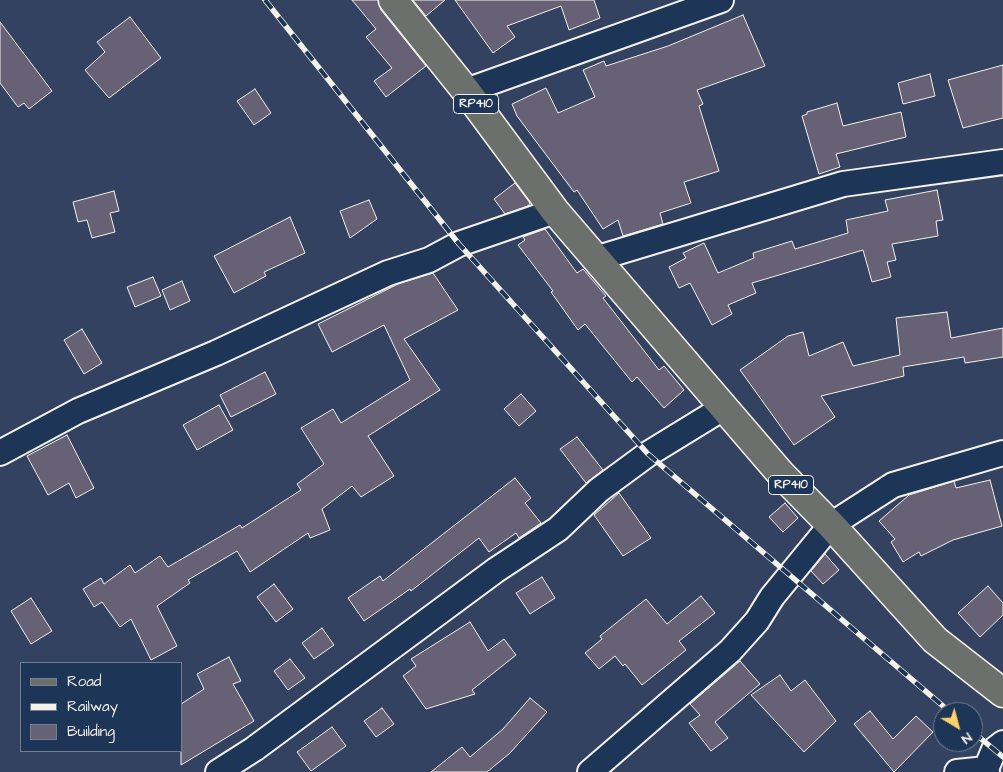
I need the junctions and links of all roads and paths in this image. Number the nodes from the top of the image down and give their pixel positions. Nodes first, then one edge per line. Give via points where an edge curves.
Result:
1 (393, 0) edge
2 (721, 0) edge
3 (466, 91) junction
4 (1003, 162) edge
5 (554, 211) junction
6 (595, 260) junction
7 (723, 408) junction
8 (0, 453) edge
9 (1003, 453) edge
10 (831, 525) junction
11 (1003, 693) edge
12 (1003, 743) edge
13 (987, 771) edge
14 (218, 772) edge
15 (590, 772) edge
16 (957, 772) edge

1 - 3 main road, RP410
2 - 3 street
3 - 5 main road, RP410
4 - 6 street via 843,184
5 - 6 main road, RP410
5 - 8 street via 388,273 216,353 78,411
6 - 7 main road, RP410
7 - 10 main road, RP410
7 - 14 street via 648,454 599,490 558,529 496,570 254,749
9 - 10 street via 893,485
10 - 11 main road, RP410 via 935,640
10 - 15 street via 757,621 730,650
12 - 13 street via 994,750
13 - 16 street

